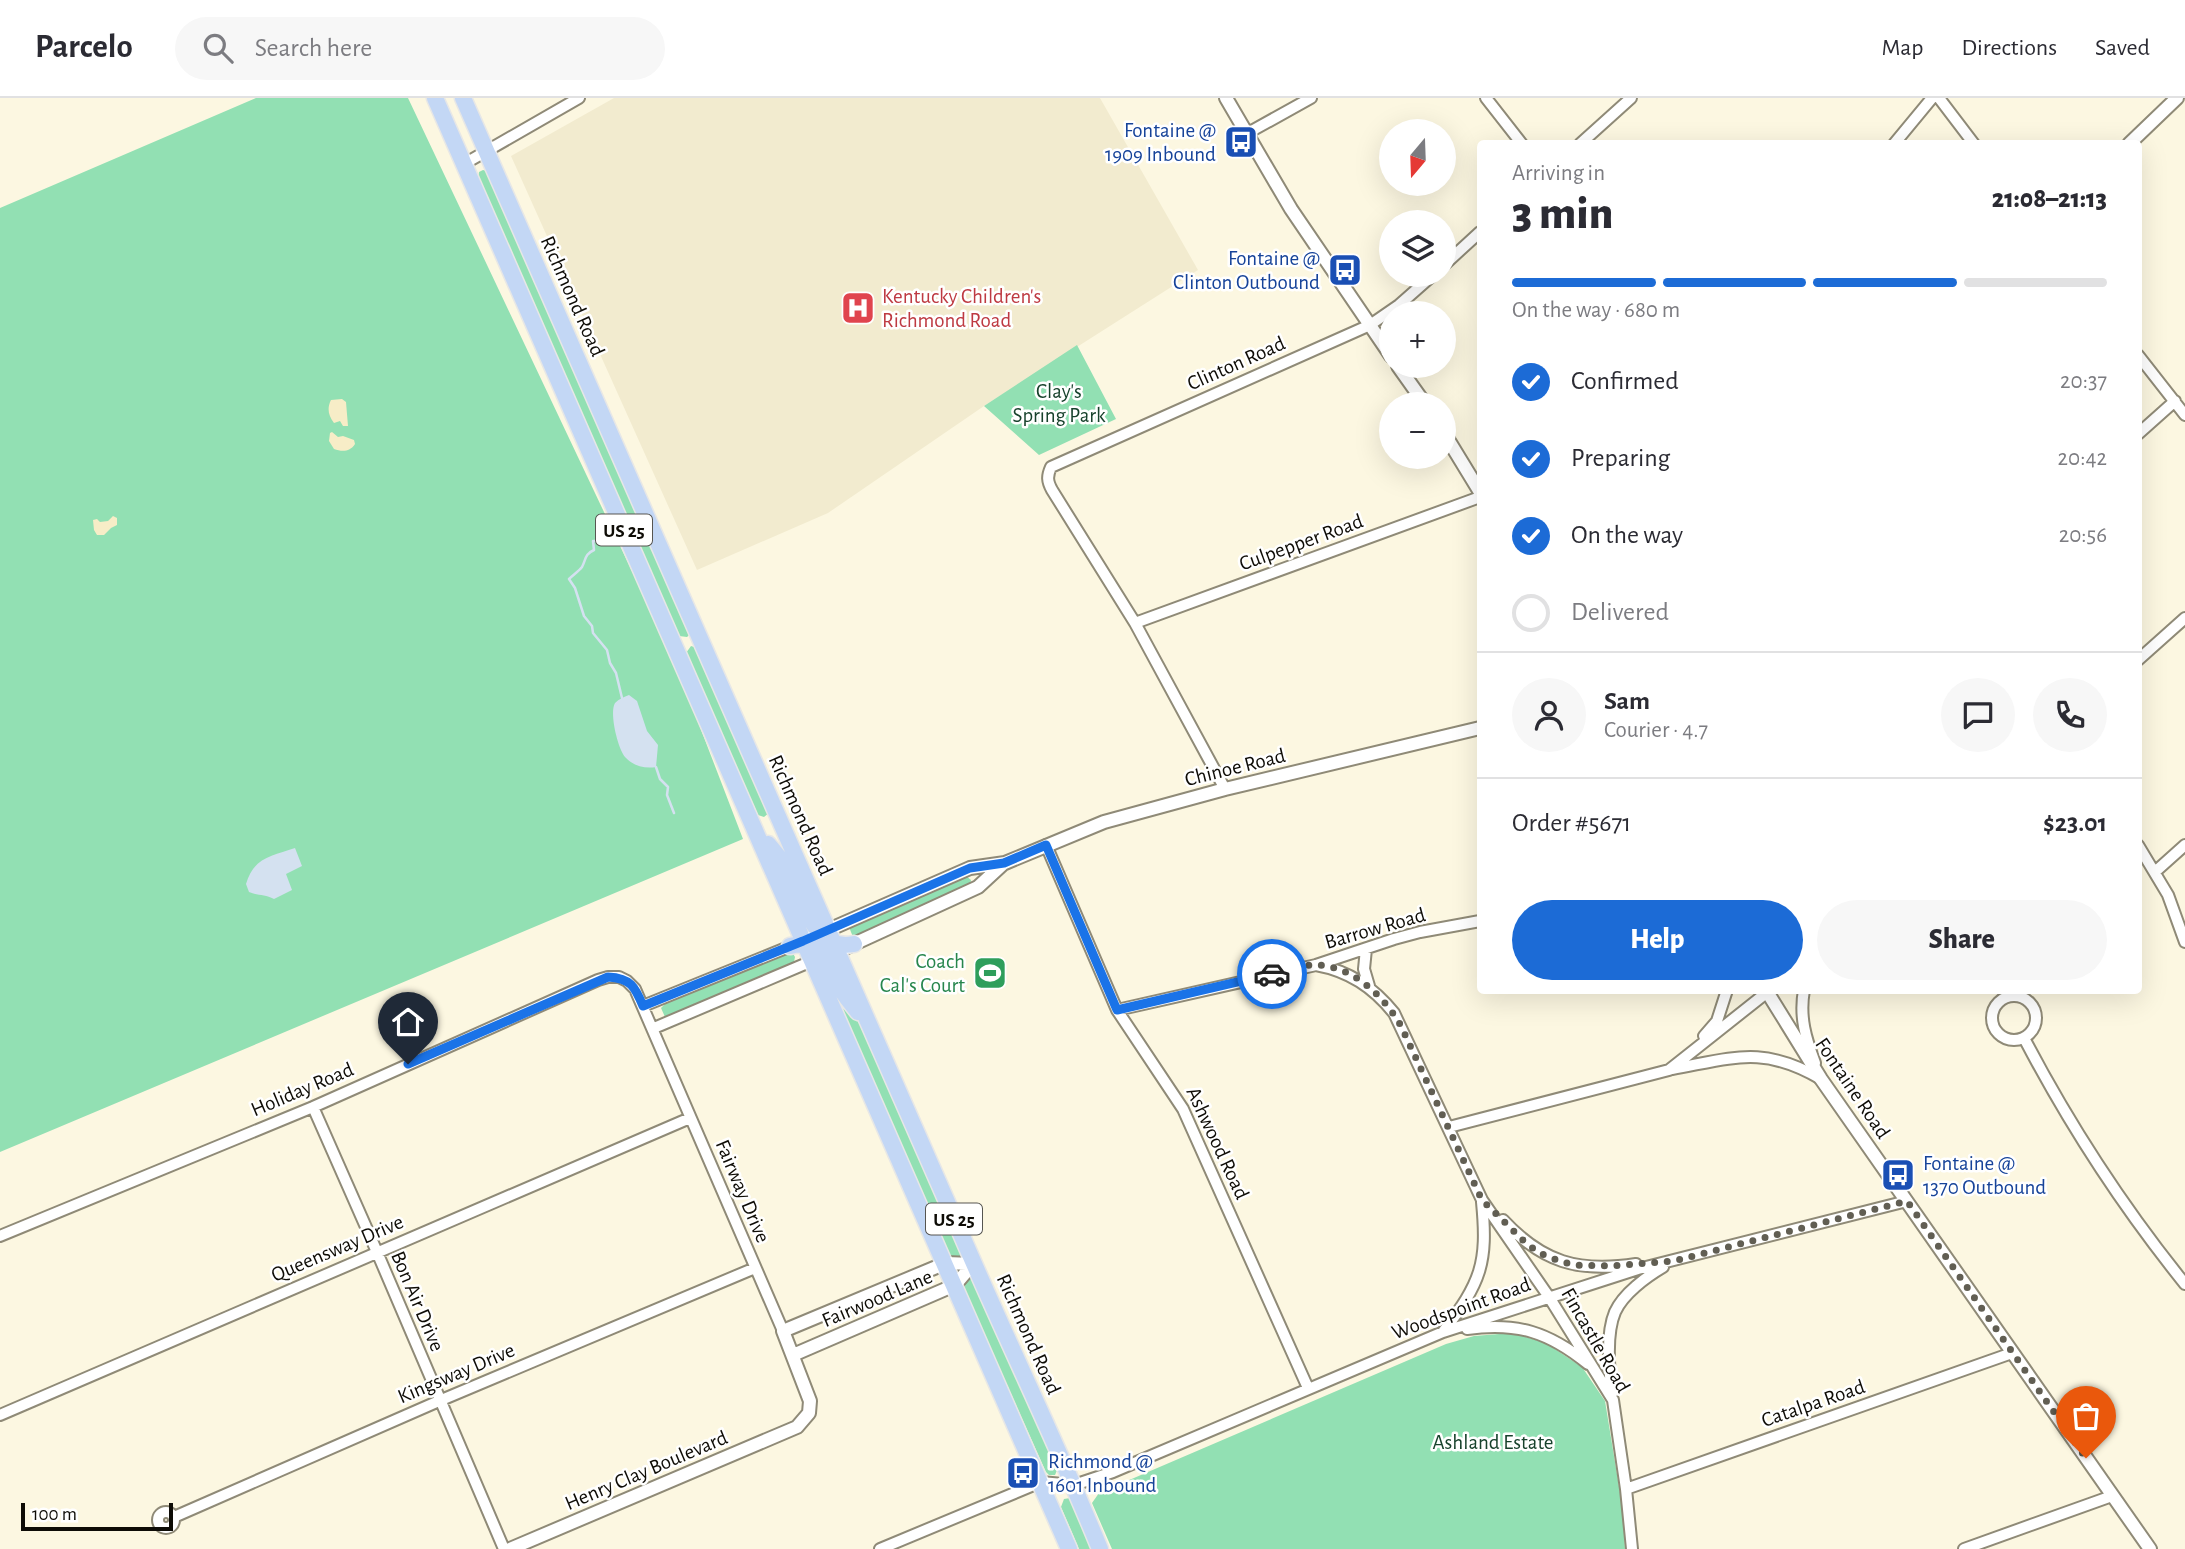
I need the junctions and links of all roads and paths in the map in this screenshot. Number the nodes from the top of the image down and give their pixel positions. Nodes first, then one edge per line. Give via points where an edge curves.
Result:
1 (435, 98) edge
2 (463, 98) edge
3 (579, 98) edge
4 (1226, 98) edge
5 (1311, 98) edge
6 (1486, 98) edge
7 (1631, 98) edge
8 (1932, 98) edge
9 (1939, 98) edge
10 (2177, 98) edge
11 (1246, 134) junction
12 (1519, 140) edge
13 (1584, 140) edge
14 (1897, 140) edge
15 (1971, 140) edge
16 (2133, 140) edge
17 (486, 151) junction
18 (464, 164) junction
19 (1477, 235) edge
20 (1456, 254) edge
21 (1420, 287) edge
22 (1370, 325) junction
23 (1379, 338) edge
24 (2142, 360) edge
25 (2175, 401) junction
26 (2185, 415) edge
27 (2142, 431) edge
28 (1456, 453) edge
29 (1477, 487) edge
30 (1477, 498) edge
31 (2185, 618) edge
32 (1135, 623) junction
33 (2142, 656) edge
34 (1477, 729) edge
35 (1225, 789) junction
36 (755, 828) junction
37 (1046, 845) junction
38 (2185, 845) edge
39 (2142, 851) edge
40 (1004, 863) junction
41 (2156, 871) junction
42 (1477, 922) edge
43 (824, 931) junction
44 (2185, 942) edge
45 (799, 944) junction
46 (854, 944) joint
47 (1366, 949) junction
48 (827, 953) junction
49 (1316, 965) junction
50 (618, 978) joint
51 (1371, 989) junction
52 (1726, 994) edge
53 (1764, 994) edge
54 (1770, 994) edge
55 (1803, 994) edge
56 (643, 1006) junction
57 (1117, 1010) junction
58 (654, 1028) junction
59 (2024, 1038) junction
60 (1669, 1070) junction
61 (1821, 1079) junction
62 (313, 1107) junction
63 (690, 1118) junction
64 (1449, 1127) junction
65 (1482, 1200) junction
66 (1907, 1201) junction
67 (0, 1236) edge
68 (377, 1252) junction
69 (1674, 1261) junction
70 (946, 1263) junction
71 (974, 1264) junction
72 (755, 1268) junction
73 (2185, 1284) edge
74 (955, 1285) junction
75 (1549, 1297) junction
76 (783, 1331) junction
77 (1443, 1332) junction
78 (2012, 1353) junction
79 (793, 1355) junction
80 (1598, 1374) junction
81 (1308, 1388) junction
82 (1613, 1400) junction
83 (439, 1401) junction
84 (0, 1415) edge
85 (797, 1427) joint
86 (1041, 1482) junction
87 (1074, 1485) junction
88 (1626, 1489) junction
89 (2112, 1496) junction
90 (174, 1517) dead end
91 (504, 1549) edge
92 (510, 1549) edge
93 (880, 1549) edge
94 (1069, 1549) edge
95 (1100, 1549) edge
96 (1632, 1549) edge
97 (1964, 1549) edge
98 (2150, 1549) edge

1 - 18 main road, US 25
2 - 17 main road, Richmond Road / US 25
3 - 17 street
4 - 11 street
5 - 11 street
6 - 12 street
7 - 13 street
8 - 14 street
9 - 15 street
10 - 16 street
11 - 22 street
17 - 18 street
17 - 43 main road, Richmond Road / US 25
18 - 36 main road, US 25
19 - 20 street
21 - 22 street, Clinton Road
22 - 23 street
22 - 32 street, Clinton Road via 1051,467 1048,480 1052,490
24 - 25 street
25 - 26 street
25 - 27 street
28 - 29 street
30 - 32 street, Culpepper Road
31 - 33 street
32 - 35 street
34 - 35 street, Chinoe Road
35 - 37 street, Chinoe Road via 1104,822
36 - 43 main road via 785,864
36 - 45 main road, US 25
37 - 40 street, Chinoe Road
37 - 57 street, Ashwood Road
38 - 41 street
39 - 41 street
40 - 43 street, Chinoe Road via 970,868
40 - 46 street, Chinoe Road via 978,887
41 - 44 street
42 - 47 street, Barrow Road via 1420,932
43 - 45 street, Chinoe Road
43 - 48 main road
45 - 48 main road
45 - 56 street
46 - 48 main road
47 - 49 street, Barrow Road
47 - 51 street via 1364,969
48 - 58 street
48 - 70 main road, US 25
48 - 71 main road, Richmond Road / US 25 via 838,986 876,1037
49 - 51 street, Fincastle Road via 1340,970
49 - 57 street, Barrow Road
50 - 56 street, Fairway Drive via 635,989
50 - 62 street, Holiday Road via 598,980
51 - 64 street, Fincastle Road via 1400,1023
52 - 60 street via 1712,1028
53 - 60 street
54 - 61 street, Fontaine Road
55 - 61 street via 1805,1035
56 - 58 street, Fairway Drive
57 - 81 street, Ashwood Road via 1183,1109
58 - 63 street, Fairway Drive
59 - 59 street via 2036,1021 2033,1007 2015,996 2002,1000 1993,1012 1994,1026 2003,1037
59 - 73 street via 2102,1173
60 - 61 street via 1766,1057
60 - 64 street
61 - 66 street, Fontaine Road
62 - 67 street, Holiday Road
62 - 68 street, Bon Air Drive
63 - 68 street, Queensway Drive
63 - 72 street, Fairway Drive
64 - 65 street, Fincastle Road
65 - 69 street via 1528,1245 1557,1260 1609,1266
65 - 75 street, Fincastle Road
65 - 77 street via 1485,1239 1480,1271
66 - 69 street, Woodspoint Road
66 - 78 street, Fontaine Road
68 - 83 street, Bon Air Drive
68 - 84 street, Queensway Drive
69 - 75 street, Woodspoint Road
69 - 82 street via 1637,1287 1615,1313 1610,1358
70 - 71 street, Fairwood Lane
70 - 74 main road, US 25
70 - 76 street, Fairwood Lane
71 - 74 street, Fairwood Lane
71 - 87 main road, Richmond Road / US 25
72 - 76 street, Fairway Drive
72 - 83 street, Kingsway Drive
74 - 79 street, Fairwood Lane
74 - 86 main road, US 25
75 - 77 street, Woodspoint Road
75 - 80 street, Fincastle Road
76 - 79 street, Fairway Drive
77 - 80 street via 1494,1326 1529,1330 1561,1343
77 - 81 street, Woodspoint Road
78 - 88 street, Catalpa Road
78 - 89 street, Fontaine Road
79 - 85 street, Fairway Drive via 811,1407
80 - 82 street, Fincastle Road
81 - 87 street, Woodspoint Road
82 - 88 street, Fincastle Road
83 - 90 street, Kingsway Drive
83 - 91 street, Bon Air Drive
85 - 92 street, Henry Clay Boulevard
86 - 87 street, Woodspoint Road
86 - 93 street
86 - 94 main road, US 25
87 - 95 main road, Richmond Road / US 25
88 - 96 street, Fincastle Road
89 - 97 street
89 - 98 street, Fontaine Road

